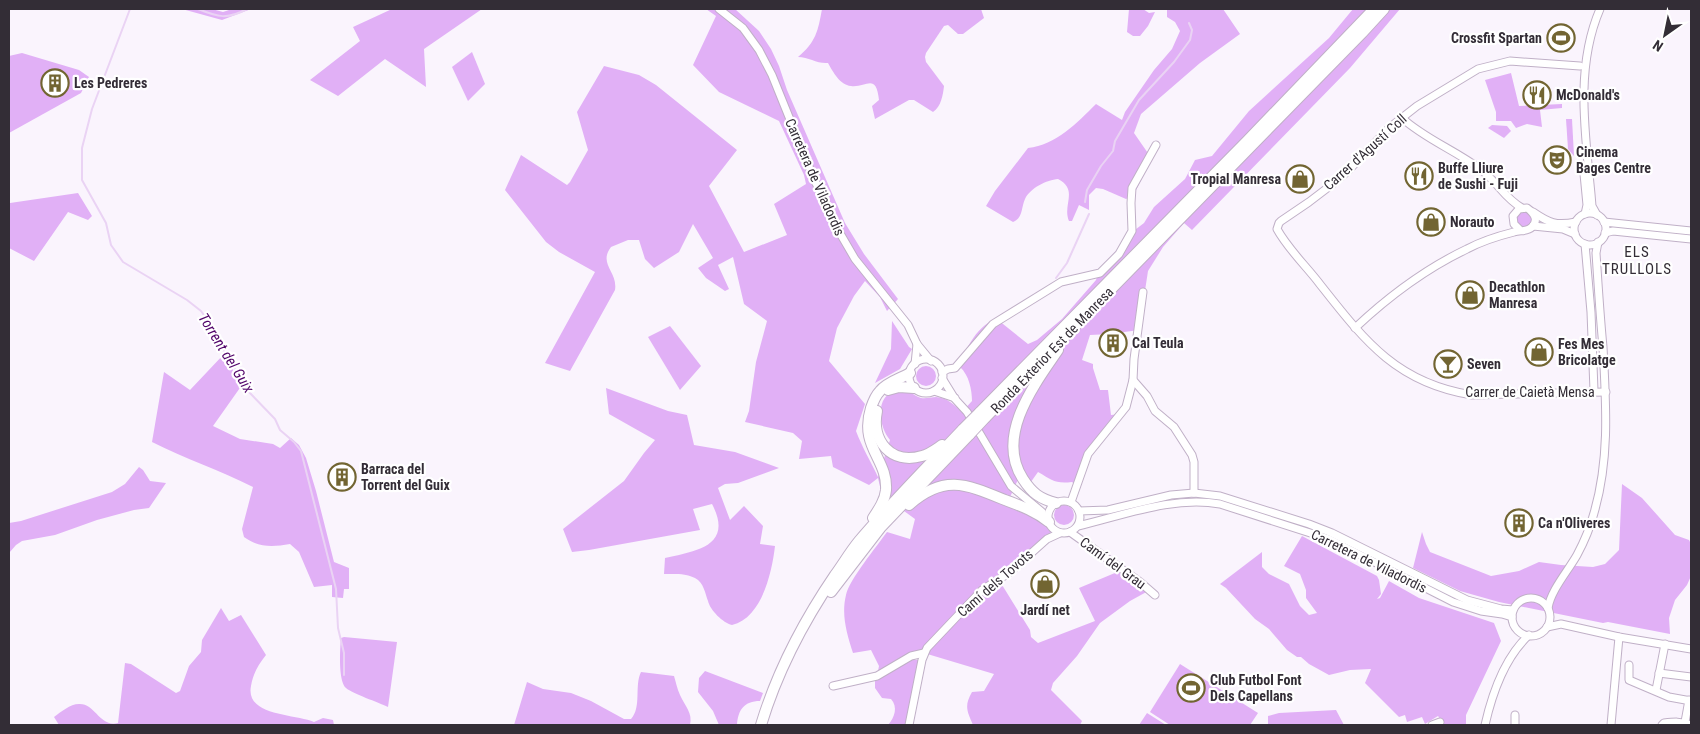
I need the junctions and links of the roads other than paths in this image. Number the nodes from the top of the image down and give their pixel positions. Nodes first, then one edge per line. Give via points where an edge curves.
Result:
1 (719, 9) edge
2 (1374, 9) edge
3 (1384, 9) edge
4 (1595, 9) edge
5 (1600, 9) edge
6 (1580, 66) junction
7 (1402, 118) junction
8 (1156, 145) dead end
9 (1522, 208) junction
10 (1533, 212) junction
11 (1585, 214) junction
12 (1597, 215) junction
13 (1576, 222) junction
14 (1604, 222) junction
15 (1532, 226) junction
16 (1520, 230) junction
17 (1691, 230) edge
18 (1605, 233) junction
19 (1575, 234) junction
20 (1691, 239) edge
21 (1598, 242) junction
22 (1587, 244) junction
23 (1596, 252) junction
24 (1143, 292) dead end
25 (1074, 327) junction
26 (1355, 328) junction
27 (917, 344) junction
28 (931, 361) junction
29 (915, 364) junction
30 (910, 373) junction
31 (942, 375) junction
32 (1133, 380) junction
33 (914, 388) junction
34 (934, 391) junction
35 (1594, 391) junction
36 (1606, 392) junction
37 (955, 399) junction
38 (982, 415) junction
39 (967, 432) junction
40 (1009, 481) junction
41 (1194, 493) junction
42 (1071, 502) junction
43 (1054, 504) junction
44 (1079, 511) junction
45 (1048, 520) junction
46 (1078, 526) junction
47 (881, 527) junction
48 (1060, 532) junction
49 (1070, 532) junction
50 (858, 542) junction
51 (1154, 595) dead end
52 (1551, 596) junction
53 (1540, 600) junction
54 (1549, 611) junction
55 (1513, 614) junction
56 (1561, 624) junction
57 (1547, 627) junction
58 (1518, 630) junction
59 (1529, 635) junction
60 (1619, 637) junction
61 (1665, 644) junction
62 (1517, 647) junction
63 (1691, 649) edge
64 (924, 653) junction
65 (1629, 666) dead end
66 (1659, 673) junction
67 (1691, 677) edge
68 (833, 686) dead end
69 (1656, 690) junction
70 (1690, 700) edge
71 (1516, 715) dead end
72 (1440, 722) dead end
73 (1688, 723) edge
74 (761, 725) edge
75 (767, 725) edge
76 (909, 725) edge
77 (1432, 725) edge
78 (1485, 725) edge
79 (1515, 725) edge
80 (1610, 725) edge
81 (1662, 725) edge

1 - 27 street, Carretera de Viladordis via 743,28 759,50 841,235 855,259 908,325
2 - 38 highway, Ronda Exterior Est de Manresa
3 - 25 highway, Ronda Exterior Est de Manresa
4 - 6 street
5 - 12 street via 1589,40 1584,85 1592,206
6 - 7 street, Carrer d'Agustí Coll via 1510,61 1487,66
6 - 11 street
7 - 9 street via 1482,170 1510,201
7 - 26 street, Carrer d'Agustí Coll via 1342,176 1277,226
8 - 31 street via 1132,188 1132,231 1119,254 1100,273 1061,282 993,324 955,368
9 - 10 street
9 - 16 street via 1513,216 1514,224
10 - 13 street via 1555,224
10 - 15 street
11 - 12 street
11 - 13 street
12 - 14 street
13 - 19 street
14 - 17 street
14 - 18 street
15 - 16 street
15 - 19 street via 1563,229
16 - 26 street via 1485,240 1420,274
18 - 20 street via 1613,231
18 - 21 street
19 - 22 street
21 - 22 street
21 - 23 street
22 - 23 street
22 - 35 street
23 - 36 street
24 - 32 street
25 - 38 highway, Ronda Exterior Est de Manresa
25 - 43 highway via 1028,396 1014,436 1014,458 1020,474 1037,496
26 - 35 street, Carrer de Caietà Mensa via 1371,346 1398,367 1441,388 1472,394
27 - 28 street, Carretera de Viladordis
27 - 29 street
28 - 29 street
28 - 31 street
29 - 30 street
30 - 33 street
30 - 50 highway via 881,390 870,411 868,435 883,470 886,488 882,503
31 - 34 street via 940,385
31 - 37 street
32 - 41 street via 1155,411 1174,427 1192,455
32 - 42 street via 1126,408 1088,454
33 - 34 street via 923,393
33 - 39 highway via 894,387 880,399 875,428 884,447 904,458 919,457
34 - 37 street
35 - 36 street, Carrer de Caietà Mensa
36 - 52 street via 1604,469 1594,512 1578,553
37 - 40 street via 967,412
38 - 39 highway, Ronda Exterior Est de Manresa, bridge
39 - 47 highway, Ronda Exterior Est de Manresa
39 - 50 highway, Ronda Exterior Est de Manresa
40 - 43 street via 1032,499
40 - 45 street via 1016,492
41 - 44 street, Carretera de Viladordis via 1108,510
41 - 55 street, Carretera de Viladordis via 1220,496 1309,524 1467,600
42 - 43 street via 1065,500
42 - 44 street
43 - 45 street
44 - 46 street
45 - 47 highway via 988,493 957,484 927,492
45 - 48 street via 1053,529
46 - 49 street
46 - 55 street, Carretera de Viladordis via 1173,503 1204,501 1220,504 1330,539 1453,602 1481,611
47 - 75 highway, Ronda Exterior Est de Manresa via 818,613 790,667
48 - 49 street
48 - 64 street, Camí dels Tovots via 1047,538 1009,573 982,590
49 - 51 street, Camí del Grau
50 - 74 highway, Ronda Exterior Est de Manresa via 826,588 783,665
52 - 53 street
52 - 54 street
53 - 54 street
53 - 55 street via 1526,598 1519,602
54 - 56 street
54 - 57 street
55 - 58 street
56 - 57 street
56 - 60 street
57 - 59 street via 1539,634
58 - 59 street
58 - 62 street
59 - 62 street
60 - 61 street
60 - 80 street
61 - 63 street
61 - 66 street
62 - 78 street via 1502,674
64 - 68 street via 911,656 877,676
64 - 76 street, Camí dels Tovots
65 - 69 street via 1629,680
66 - 67 street
66 - 69 street
69 - 70 street via 1669,697
70 - 73 street
71 - 79 street
72 - 77 street
73 - 81 street

